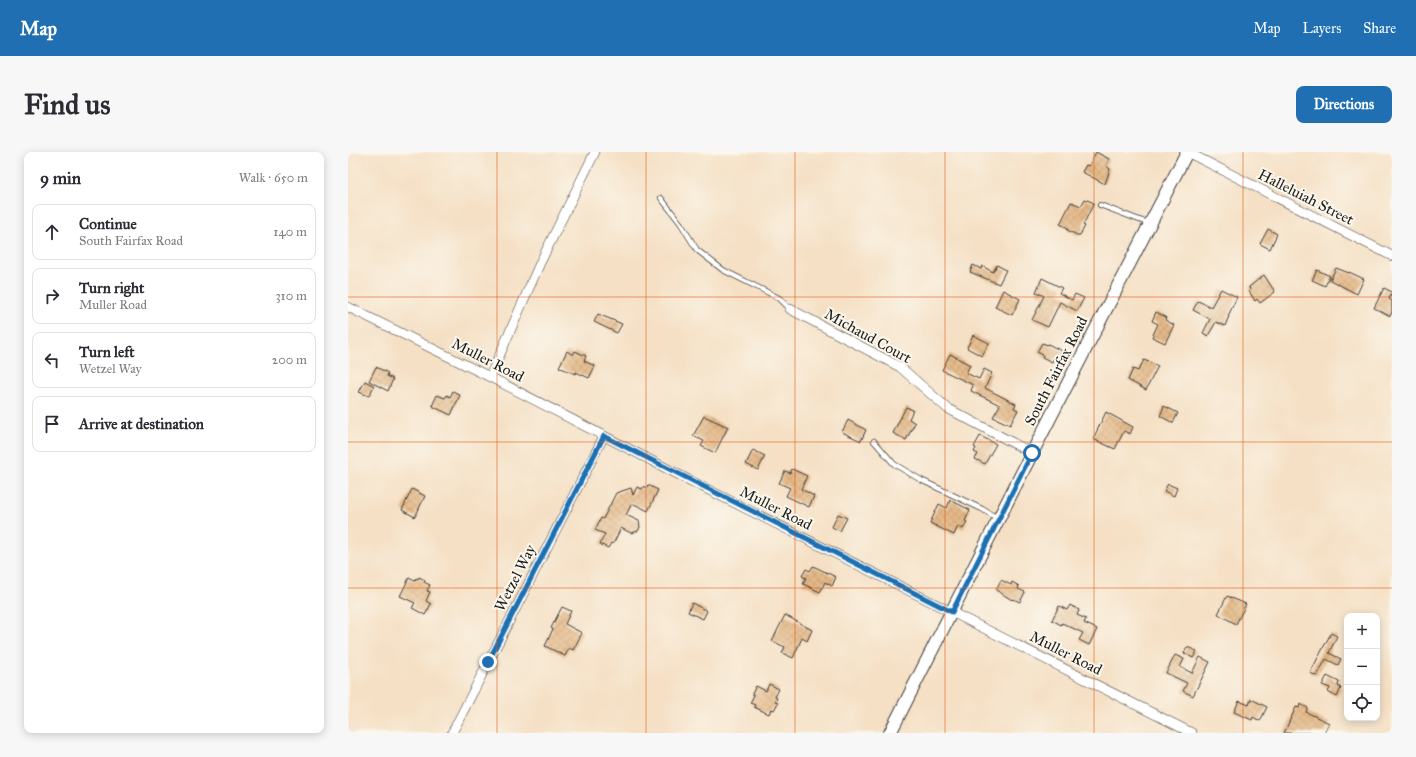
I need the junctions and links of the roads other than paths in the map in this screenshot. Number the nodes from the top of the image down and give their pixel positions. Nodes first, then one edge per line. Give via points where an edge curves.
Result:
1 (594, 152) edge
2 (1187, 152) edge
3 (661, 198) dead end
4 (1100, 206) dead end
5 (1150, 224) junction
6 (1392, 256) edge
7 (348, 306) edge
8 (790, 309) joint
9 (490, 377) junction
10 (604, 436) junction
11 (874, 441) dead end
12 (1032, 453) junction
13 (998, 519) junction
14 (952, 612) junction
15 (452, 733) edge
16 (890, 733) edge
17 (1192, 733) edge

1 - 9 street via 540,263
2 - 5 street, South Fairfax Road
2 - 6 street, Halleluiah Street
3 - 8 lane via 681,224 696,250 723,270 779,298
4 - 5 lane
5 - 12 street, South Fairfax Road
7 - 9 street, Muller Road
8 - 12 street, Michaud Court via 900,366 947,408
9 - 10 street, Muller Road
10 - 14 street, Muller Road
10 - 15 street, Wetzel Way
11 - 13 lane via 894,464
12 - 13 street, South Fairfax Road
13 - 14 street, South Fairfax Road
14 - 16 street, South Fairfax Road
14 - 17 street, Muller Road

